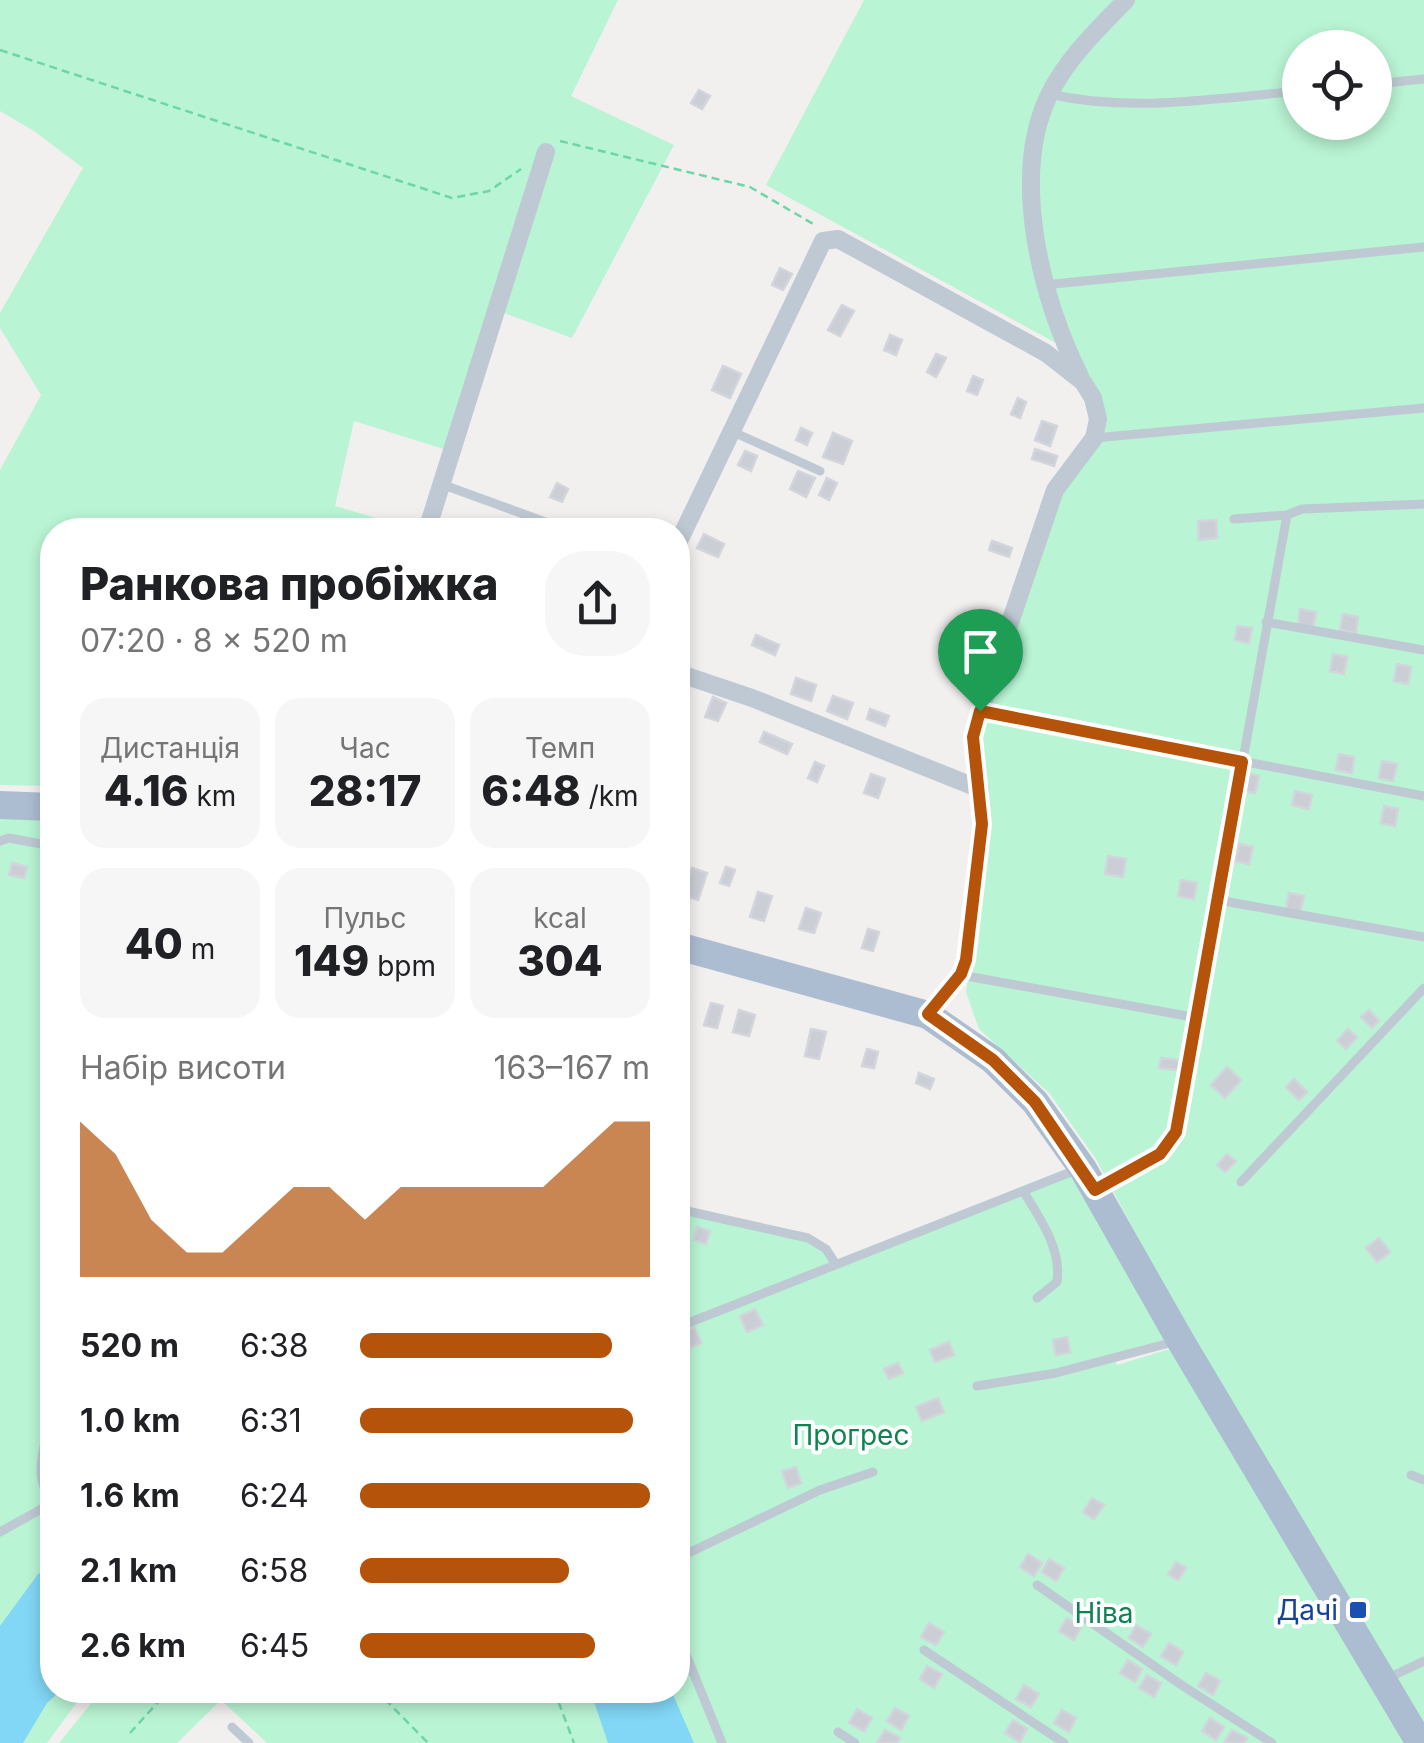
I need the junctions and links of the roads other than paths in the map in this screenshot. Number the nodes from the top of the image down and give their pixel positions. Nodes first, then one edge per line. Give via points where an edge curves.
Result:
1 (1126, 0) edge
2 (1424, 80) edge
3 (1392, 83) edge
4 (1282, 92) edge
5 (1049, 94) junction
6 (546, 152) road end
7 (1424, 247) edge
8 (1044, 285) junction
9 (1083, 382) junction
10 (1424, 408) edge
11 (731, 431) junction
12 (1094, 438) junction
13 (820, 471) dead end
14 (440, 484) junction
15 (1424, 504) edge
16 (1287, 514) junction
17 (430, 518) edge
18 (534, 518) edge
19 (690, 518) edge
20 (1234, 519) dead end
21 (1266, 622) junction
22 (1424, 650) edge
23 (690, 677) edge
24 (980, 711) junction
25 (1242, 762) junction
26 (980, 789) junction
27 (1424, 796) edge
28 (0, 805) edge
29 (40, 807) edge
30 (0, 841) edge
31 (40, 844) edge
32 (1218, 900) junction
33 (1424, 937) edge
34 (690, 949) edge
35 (961, 974) junction
36 (1424, 988) edge
37 (928, 1014) junction
38 (1198, 1018) junction
39 (1089, 1179) junction
40 (1241, 1182) dead end
41 (1023, 1191) junction
42 (690, 1212) edge
43 (836, 1263) junction
44 (1038, 1298) dead end
45 (690, 1322) edge
46 (1180, 1340) junction
47 (977, 1386) dead end
48 (872, 1472) dead end
49 (1411, 1475) dead end
50 (1424, 1480) edge
51 (40, 1508) edge
52 (0, 1532) edge
53 (690, 1552) edge
54 (1037, 1585) dead end
55 (924, 1650) dead end
56 (1424, 1661) edge
57 (690, 1664) edge
58 (1383, 1681) junction
59 (232, 1726) dead end
60 (838, 1732) dead end
61 (249, 1743) edge
62 (722, 1743) edge
63 (855, 1743) edge
64 (1064, 1743) edge
65 (1272, 1743) edge
66 (1420, 1743) edge

1 - 5 street via 1084,43
2 - 3 lane
4 - 5 lane via 1133,104
5 - 8 street via 1029,172
6 - 14 street
7 - 8 lane
8 - 9 street
9 - 11 street via 1046,353 838,238 823,241
9 - 12 street via 1098,418
10 - 12 lane
11 - 13 lane
11 - 19 street
12 - 24 street via 1054,490
14 - 17 street
14 - 18 lane
15 - 16 lane
16 - 20 lane
16 - 21 lane
21 - 22 lane
21 - 25 lane
23 - 26 street
24 - 25 lane
24 - 26 street via 973,737
25 - 27 lane
25 - 32 lane
26 - 35 street via 982,824
28 - 29 main road
30 - 31 lane
32 - 33 lane
32 - 38 lane
34 - 37 main road
35 - 37 street
35 - 38 lane
36 - 40 lane
37 - 39 main road via 993,1060 1035,1102
38 - 39 lane via 1170,1144 1160,1154
39 - 41 lane
39 - 46 main road
41 - 43 lane
41 - 44 lane via 1060,1266 1057,1282
42 - 43 lane via 808,1238
43 - 45 lane
46 - 47 lane
46 - 58 main road
48 - 53 lane
49 - 50 lane
51 - 52 lane
54 - 65 lane
55 - 64 lane
56 - 58 lane
57 - 62 lane
58 - 66 main road
59 - 61 lane
60 - 63 lane

